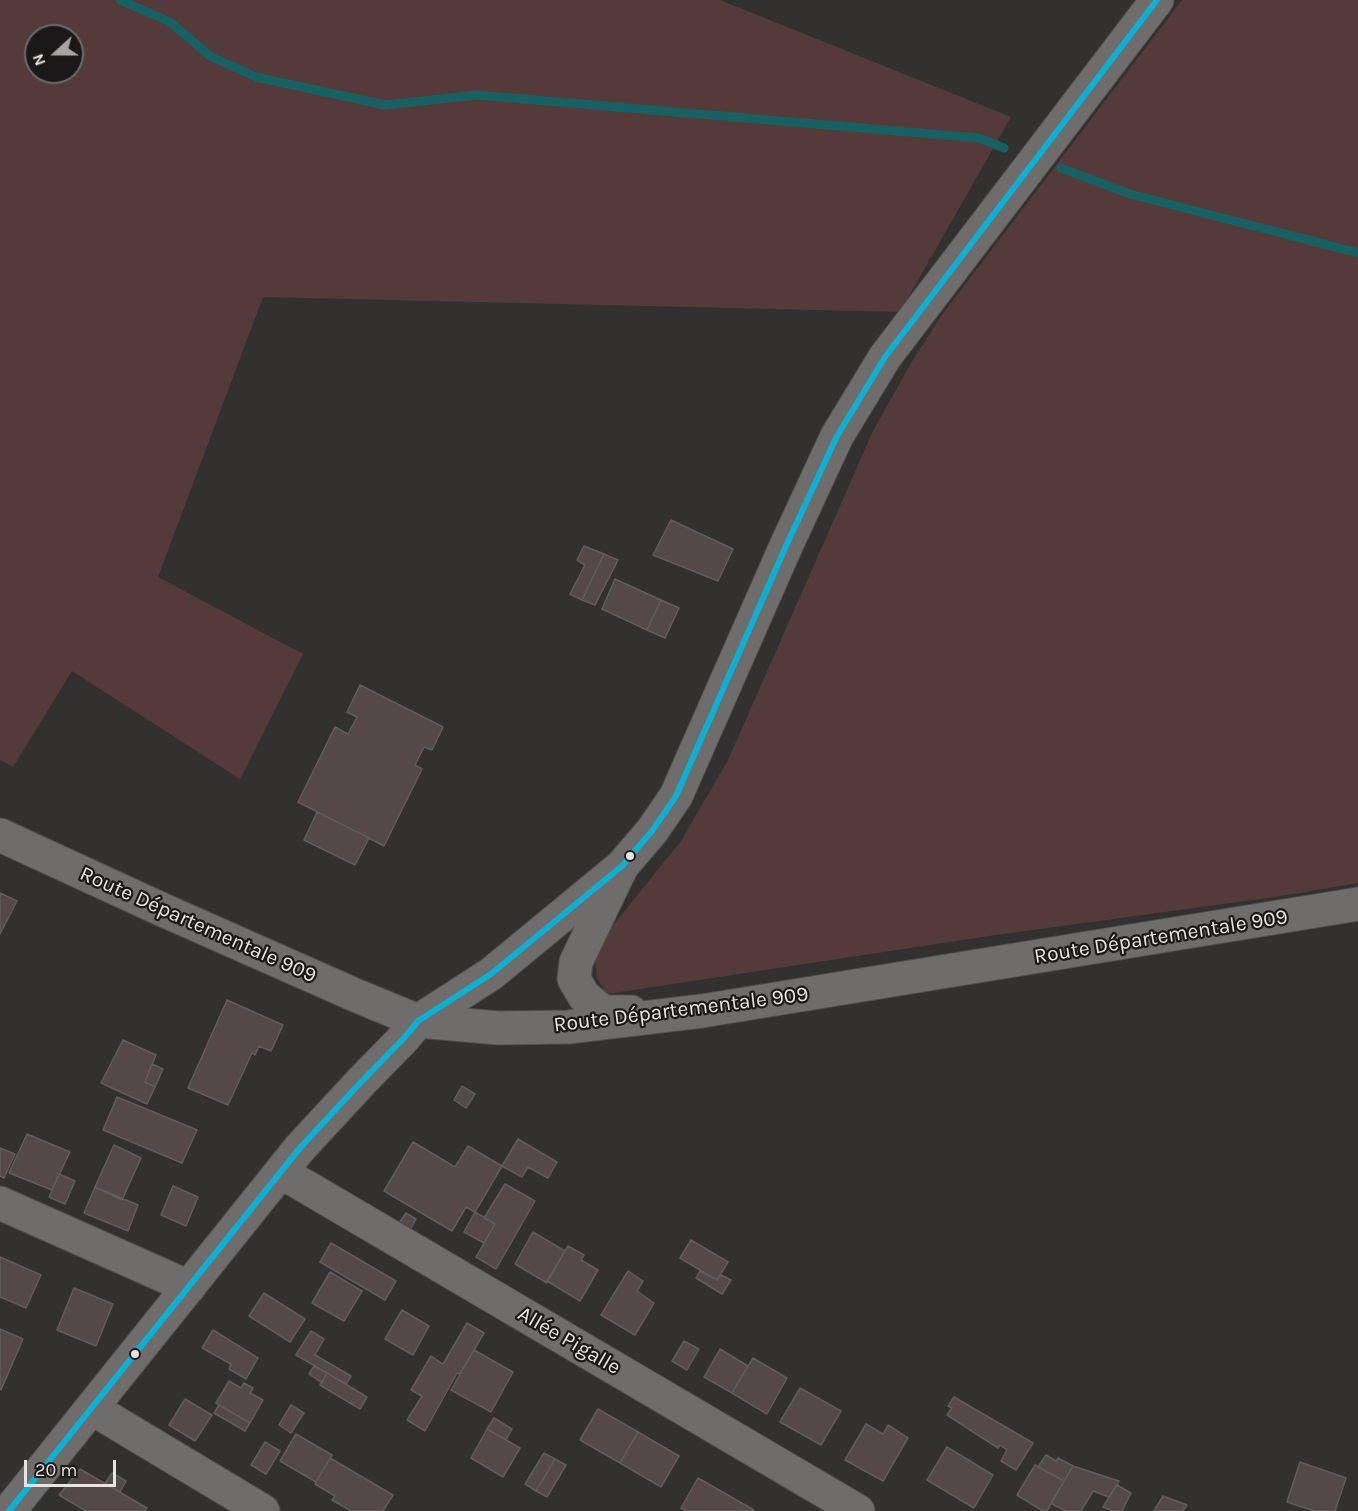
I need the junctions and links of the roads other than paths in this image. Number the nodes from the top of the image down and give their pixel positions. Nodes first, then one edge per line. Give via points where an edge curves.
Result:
1 (1157, 0) edge
2 (0, 835) edge
3 (622, 866) junction
4 (1358, 904) edge
5 (702, 1011) junction
6 (418, 1021) junction
7 (281, 1172) junction
8 (0, 1203) edge
9 (189, 1287) junction
10 (93, 1409) junction
11 (8, 1505) edge
12 (263, 1511) edge
13 (858, 1511) edge

1 - 3 street via 879,367 837,436 676,796
2 - 6 street, Route Départementale 909
3 - 5 street via 576,962 574,979 584,996 603,1012
3 - 6 street via 491,974
4 - 5 street, Route Départementale 909
5 - 6 street, Route Départementale 909 via 568,1027 499,1028
6 - 7 street
7 - 9 street
7 - 13 street, Allée Pigalle
8 - 9 street
9 - 10 street
10 - 11 street
10 - 12 street

